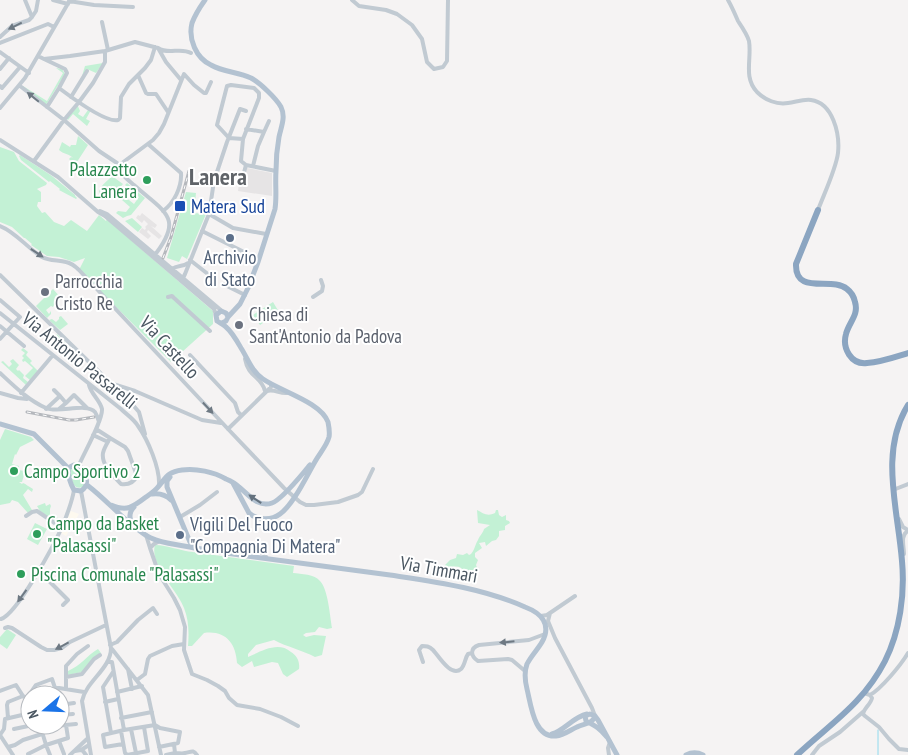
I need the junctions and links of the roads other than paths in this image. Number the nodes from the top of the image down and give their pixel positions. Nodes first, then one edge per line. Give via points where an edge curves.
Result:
1 (25, 0) edge
2 (38, 0) edge
3 (53, 0) edge
4 (205, 0) edge
5 (352, 0) edge
6 (448, 0) edge
7 (728, 0) edge
8 (69, 2) edge
9 (133, 7) dead end
10 (32, 17) junction
11 (102, 22) dead end
12 (54, 27) junction
13 (0, 40) edge
14 (156, 47) junction
15 (106, 51) junction
16 (0, 52) edge
17 (191, 53) dead end
18 (38, 56) junction
19 (9, 58) junction
20 (44, 59) junction
21 (20, 66) junction
22 (0, 68) edge
23 (88, 71) dead end
24 (29, 72) junction
25 (138, 75) junction
26 (181, 80) junction
27 (211, 82) dead end
28 (20, 86) junction
29 (1, 87) edge
30 (59, 88) junction
31 (71, 97) junction
32 (79, 102) junction
33 (46, 107) junction
34 (0, 108) edge
35 (246, 111) dead end
36 (168, 112) junction
37 (64, 120) junction
38 (269, 120) dead end
39 (246, 129) junction
40 (264, 132) junction
41 (228, 138) junction
42 (243, 139) junction
43 (0, 141) edge
44 (148, 144) junction
45 (34, 161) junction
46 (119, 164) junction
47 (246, 165) junction
48 (253, 166) junction
49 (276, 171) junction
50 (214, 181) junction
51 (818, 210) joint
52 (164, 211) junction
53 (209, 214) junction
54 (0, 226) edge
55 (202, 231) junction
56 (266, 234) junction
57 (246, 254) dead end
58 (154, 256) junction
59 (190, 260) junction
60 (173, 270) junction
61 (0, 275) edge
62 (182, 277) junction
63 (213, 278) dead end
64 (321, 280) dead end
65 (223, 284) dead end
66 (245, 295) junction
67 (168, 297) dead end
68 (313, 297) dead end
69 (0, 300) edge
70 (5, 304) junction
71 (0, 312) edge
72 (216, 314) junction
73 (225, 317) junction
74 (14, 324) junction
75 (0, 326) edge
76 (210, 331) dead end
77 (7, 332) junction
78 (0, 339) edge
79 (24, 346) dead end
80 (908, 353) edge
81 (190, 355) dead end
82 (53, 356) junction
83 (245, 356) junction
84 (0, 373) edge
85 (111, 384) junction
86 (271, 384) junction
87 (90, 385) junction
88 (54, 390) dead end
89 (265, 392) junction
90 (0, 393) edge
91 (22, 393) junction
92 (288, 393) junction
93 (60, 396) junction
94 (29, 399) junction
95 (66, 402) junction
96 (908, 405) edge
97 (87, 408) junction
98 (46, 409) junction
99 (59, 410) junction
100 (139, 412) junction
101 (241, 415) junction
102 (130, 418) junction
103 (138, 418) junction
104 (99, 422) junction
105 (140, 423) junction
106 (233, 423) junction
107 (0, 424) edge
108 (224, 424) junction
109 (96, 429) junction
110 (228, 429) junction
111 (93, 435) junction
112 (109, 440) junction
113 (317, 458) junction
114 (79, 465) junction
115 (68, 468) junction
116 (374, 468) dead end
117 (158, 469) junction
118 (188, 470) junction
119 (167, 476) junction
120 (233, 483) junction
121 (87, 484) junction
122 (908, 484) edge
123 (159, 486) junction
124 (74, 490) junction
125 (893, 490) junction
126 (82, 491) junction
127 (217, 492) dead end
128 (149, 495) junction
129 (108, 503) junction
130 (138, 503) junction
131 (176, 507) junction
132 (896, 507) junction
133 (26, 516) dead end
134 (180, 517) junction
135 (133, 526) junction
136 (62, 528) junction
137 (908, 530) edge
138 (146, 536) junction
139 (189, 539) junction
140 (160, 541) junction
141 (182, 546) junction
142 (150, 548) junction
143 (196, 548) junction
144 (902, 561) junction
145 (38, 571) junction
146 (575, 596) dead end
147 (63, 605) dead end
148 (550, 613) junction
149 (157, 614) dead end
150 (541, 616) junction
151 (0, 619) edge
152 (106, 625) junction
153 (5, 628) junction
154 (1, 632) edge
155 (554, 634) junction
156 (544, 636) junction
157 (184, 644) junction
158 (88, 646) dead end
159 (111, 646) junction
160 (472, 653) junction
161 (100, 655) dead end
162 (907, 656) edge
163 (120, 660) junction
164 (109, 662) junction
165 (423, 662) dead end
166 (128, 668) junction
167 (113, 672) junction
168 (525, 672) junction
169 (66, 677) junction
170 (137, 680) junction
171 (36, 685) edge
172 (54, 685) edge
173 (66, 685) edge
174 (142, 686) junction
175 (132, 689) junction
176 (0, 690) edge
177 (70, 690) edge
178 (20, 691) edge
179 (84, 692) junction
180 (117, 692) junction
181 (867, 694) junction
182 (20, 697) edge
183 (118, 699) junction
184 (105, 702) junction
185 (74, 703) dead end
186 (70, 704) edge
187 (864, 711) junction
188 (152, 712) junction
189 (70, 714) edge
190 (73, 714) dead end
191 (20, 715) edge
192 (591, 715) junction
193 (0, 718) edge
194 (7, 718) junction
195 (122, 718) junction
196 (589, 723) junction
197 (76, 724) dead end
198 (70, 725) edge
199 (155, 725) junction
200 (298, 726) dead end
201 (144, 727) junction
202 (20, 728) edge
203 (14, 729) dead end
204 (131, 729) junction
205 (122, 731) junction
206 (111, 734) junction
207 (0, 735) edge
208 (39, 735) edge
209 (42, 735) edge
210 (68, 735) edge
211 (549, 735) junction
212 (88, 738) junction
213 (59, 740) junction
214 (608, 740) junction
215 (123, 744) junction
216 (174, 744) junction
217 (46, 745) junction
218 (89, 745) junction
219 (8, 747) junction
220 (159, 747) junction
221 (81, 750) junction
222 (908, 750) edge
223 (75, 751) junction
224 (136, 753) junction
225 (175, 753) junction
226 (28, 754) edge
227 (64, 754) edge
228 (13, 755) edge
229 (50, 755) edge
230 (70, 755) edge
231 (86, 755) edge
232 (91, 755) edge
233 (161, 755) edge
234 (166, 755) edge
235 (197, 755) edge
236 (609, 755) edge
237 (617, 755) edge
238 (686, 755) edge
239 (703, 755) edge
240 (797, 755) edge
241 (812, 755) edge

1 - 10 street
2 - 10 street
3 - 8 street
4 - 49 main road via 192,23 191,38 200,56 217,68 253,79 281,107 283,119
5 - 6 street via 360,6 397,14 412,26 422,39 426,62 434,69 443,67 447,61
7 - 51 street via 749,40 748,72 756,91 778,103 812,100 827,109 834,121 838,153
8 - 9 street
8 - 12 street
10 -> 13 street via 12,26
11 - 15 street
12 - 13 street via 48,24
12 - 18 street
14 - 15 street via 135,42
14 - 17 street
14 - 25 street
14 - 26 street
15 - 20 street
15 - 32 street via 105,62
16 - 19 street
18 - 20 street
18 - 24 street
19 - 21 street
19 - 22 street
20 - 30 street via 66,70
21 - 24 street
21 - 29 street
23 - 31 street
24 - 28 street
25 - 32 street via 121,97 118,120 105,118
25 - 36 street via 146,92 156,94
26 - 27 street via 184,74 204,93
26 - 36 street
33 -> 28 street
28 - 34 street
30 - 31 street
30 - 33 street
31 - 32 street
32 - 37 street
33 - 37 street
35 - 41 street via 240,109
36 - 44 street via 159,133
37 - 45 street
37 - 46 street
38 - 40 street
39 - 40 street
39 - 41 street via 259,93 254,88 234,84 227,86 217,125
39 - 42 street
40 - 48 street
41 - 42 street
41 - 50 street
42 - 47 street via 241,161
43 - 45 street
44 - 46 street
44 - 52 street via 182,177 172,202
45 - 58 street via 107,214
46 - 52 street via 119,170 125,177
47 - 48 street
47 - 50 street via 240,181
48 - 49 street
49 - 56 main road via 275,209
50 - 53 street
51 - 80 highway via 796,264 796,273 810,284 836,284 852,294 856,314 848,328 845,343 852,359 866,364
52 - 58 street via 170,225 164,243
53 - 55 street
53 - 56 street via 233,228
54 -> 108 street, Via Castello via 44,258 74,265
55 - 57 street
55 - 59 street
56 - 66 main road
58 - 60 street
58 - 60 street
59 - 60 street
59 - 62 street
59 - 63 street
60 - 62 street
60 - 62 street
61 - 85 street
62 - 72 street
62 - 73 street
64 - 68 street via 322,290
65 - 66 street
66 - 73 main road
67 - 76 street via 174,298
69 - 70 street
70 - 71 street
70 - 74 street via 20,317
71 - 74 street, Via Antonio Passarelli
72 - 73 main road via 220,312
72 - 73 main road via 217,321
73 - 83 main road via 227,328
74 - 77 street
74 - 82 street, Via Antonio Passarelli
75 - 77 street
77 - 78 street
77 - 79 street
81 - 101 street via 235,403
82 - 87 street, Via Antonio Passarelli
82 - 91 street
83 - 86 main road via 254,371
83 - 89 street via 249,371 263,385
84 - 91 street
85 - 100 street
85 - 108 street via 202,420
86 - 89 street
86 - 92 main road
87 - 102 street, Via Antonio Passarelli
87 - 104 street via 102,410
88 - 93 street
89 - 92 street
89 - 101 street
90 - 94 street
91 - 94 street
92 - 113 main road via 319,409 326,418 329,437
93 - 95 street
93 - 98 street
94 - 98 street
95 - 97 street via 74,395
95 - 99 street
96 - 125 highway via 893,441
97 - 99 street
97 - 104 street via 95,412
98 - 99 street
100 - 103 street
100 - 105 street
101 - 106 street
102 - 103 street
102 - 105 street, Via Antonio Passarelli
103 - 105 street
104 - 109 street
105 - 117 street, Via Antonio Passarelli
106 - 108 street
106 - 110 street
107 - 115 main road via 34,434
108 - 110 street, Via Castello
109 - 111 street
109 - 112 street
110 - 116 street, Via Castello via 284,488 306,505 338,502 358,495
111 - 112 street
111 - 114 street
112 - 112 street via 103,453 107,467 121,484 129,484 137,476 128,450
113 -> 120 main road via 273,503 256,502
113 - 120 main road via 283,512 273,518 262,519 249,513
114 - 115 main road
114 - 121 main road
115 - 124 main road
117 - 119 street
117 - 123 street, Via Antonio Passarelli
118 - 119 main road
118 - 120 main road via 205,471
118 - 131 main road via 166,481
119 - 123 main road
121 - 126 main road
121 - 129 main road
122 - 125 street
123 - 128 main road
124 - 126 main road
124 - 136 street
125 - 132 highway
126 - 152 street
127 - 134 street
128 - 130 main road
128 - 131 main road via 167,496
129 - 130 main road via 124,508
129 - 135 main road
130 - 135 main road via 130,513
131 - 134 main road
132 - 137 street via 901,524
132 - 144 highway
133 - 136 street via 37,512
134 - 139 main road
135 - 138 main road, Via Timmari
136 - 145 street
137 - 144 street via 903,536
138 - 140 main road, Via Timmari
138 - 142 street
139 - 141 main road
139 - 143 main road
140 - 141 main road, Via Timmari
140 - 142 street
141 - 143 main road, Via Timmari
142 - 157 street via 159,574 178,604 185,627
143 - 150 main road, Via Timmari via 448,584 517,603
144 - 181 highway via 899,617 885,660
145 - 147 street via 68,600
145 -> 151 street via 23,596 6,617
146 - 148 street
148 - 150 street
148 - 155 street via 548,621
149 - 159 street via 153,608
150 - 156 main road
151 - 153 street
152 -> 153 street via 54,650 47,650 12,628
152 - 159 street
153 - 154 street
155 - 156 street
155 - 192 street via 592,708
156 -> 160 street via 479,645
156 - 168 main road
157 - 170 street via 150,656 146,674
157 - 200 street via 193,676 218,686 236,705 260,709
158 - 169 street via 66,666
159 - 163 street
159 - 164 street
160 - 165 street via 468,654 462,668 456,670 446,666 431,648 422,646 419,654
160 - 168 street via 478,661 512,660
161 - 169 street via 82,674
162 - 181 street via 879,689
163 - 164 street
163 - 166 street
164 - 167 street
164 - 179 street
166 - 170 street
166 - 175 street
167 - 180 street
167 - 184 street via 102,687
168 - 211 main road via 536,722
169 - 173 street
170 - 174 street
171 - 172 street via 52,680
174 - 175 street
174 - 188 street via 148,694
175 - 180 street
176 - 178 street via 16,685
177 - 179 street
179 - 212 street via 82,705
180 - 183 street
181 - 187 street via 872,700
181 - 240 highway
182 - 194 street via 8,702
183 - 184 street
183 - 195 street
184 - 206 street
185 - 186 street
187 - 222 street via 864,716 899,749
187 - 241 street
188 - 195 street
188 - 199 street
189 - 190 street
191 - 194 street
192 - 196 main road via 594,720
192 - 211 main road via 578,717 557,733
192 - 214 main road via 598,720
193 - 194 street
194 - 207 street
195 - 205 street
196 - 211 main road via 558,736
196 - 214 main road via 600,728
197 - 198 street
199 - 201 street
199 - 216 street via 180,732 178,743
199 - 220 street
201 - 204 street
201 - 224 street via 148,751
202 - 203 street
204 - 205 street
204 - 224 street
205 - 206 street
205 - 215 street
206 - 215 street via 103,735 106,747
207 - 219 street
208 - 219 street
209 - 217 street
210 - 213 street via 68,738
212 - 218 street
212 - 223 street
213 - 217 street
213 - 227 street
214 - 236 street
214 - 237 main road
215 - 224 street via 127,755
216 - 220 street
216 - 225 street
217 - 226 street
217 - 229 street
218 - 221 street
218 - 232 street
219 - 228 street
220 - 233 street
221 - 223 street
221 - 231 street
223 - 230 street
225 - 234 street
225 - 235 street via 192,751
238 - 239 main road via 692,752

